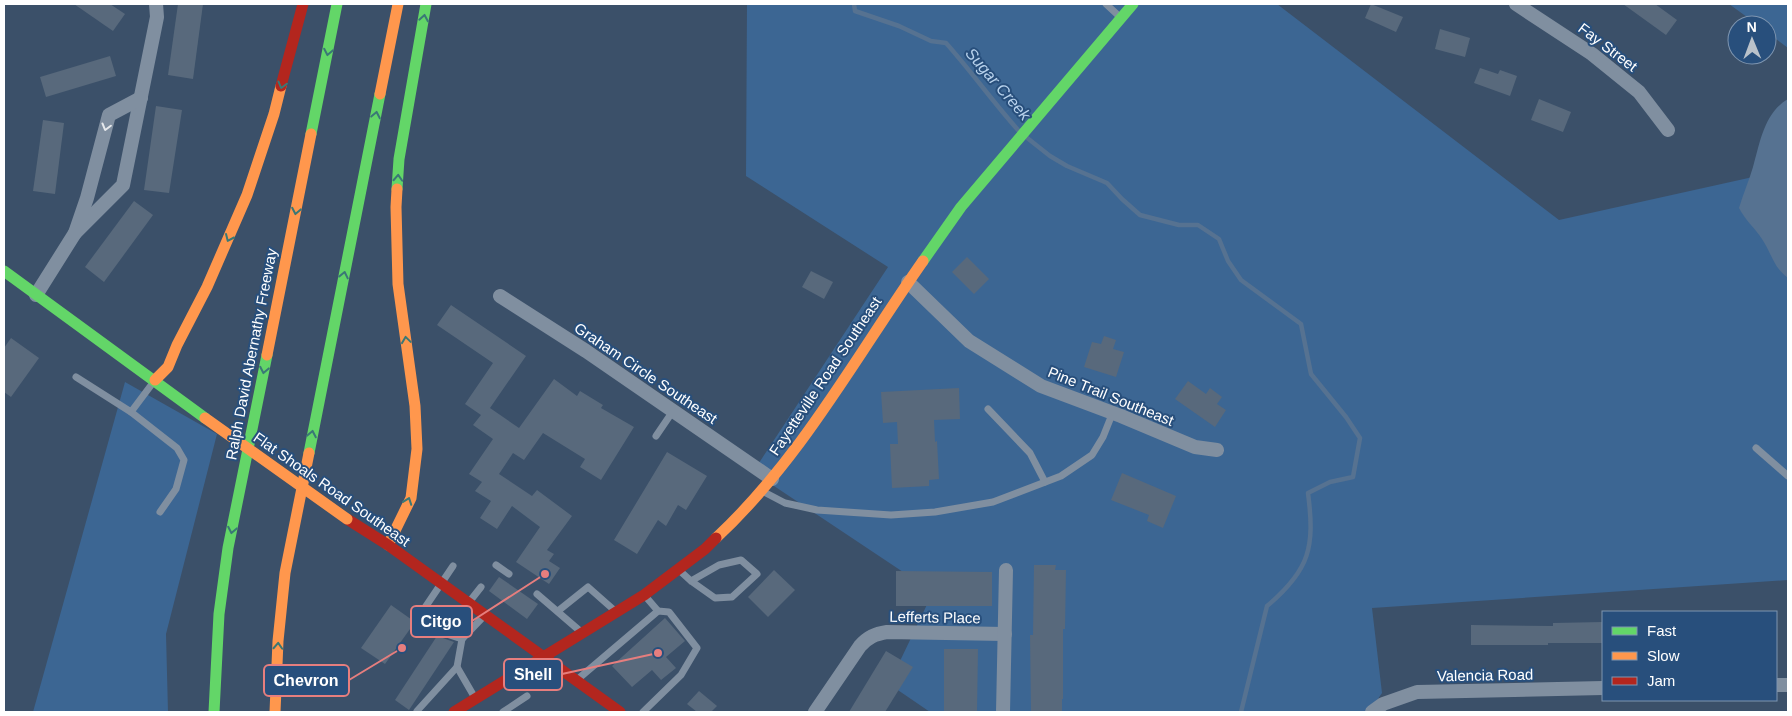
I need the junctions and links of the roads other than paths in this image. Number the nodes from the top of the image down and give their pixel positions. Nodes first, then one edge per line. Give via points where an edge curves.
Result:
1 (156, 4) edge
2 (303, 4) edge
3 (337, 4) edge
4 (398, 4) edge
5 (426, 4) edge
6 (1106, 4) edge
7 (1133, 4) edge
8 (1516, 4) edge
9 (1121, 18) junction
10 (141, 98) junction
11 (1668, 130) dead end
12 (74, 233) junction
13 (4, 271) edge
14 (908, 282) junction
15 (36, 295) junction
16 (500, 296) dead end
17 (76, 376) dead end
18 (155, 380) junction
19 (988, 409) dead end
20 (673, 411) junction
21 (131, 412) junction
22 (1113, 412) junction
23 (656, 436) dead end
24 (1756, 448) dead end
25 (1218, 450) dead end
26 (1788, 476) edge
27 (772, 479) junction
28 (1045, 482) junction
29 (761, 491) junction
30 (160, 512) dead end
31 (388, 545) junction
32 (496, 565) dead end
33 (453, 566) dead end
34 (678, 569) junction
35 (1006, 570) dead end
36 (509, 574) dead end
37 (691, 581) junction
38 (441, 584) junction
39 (481, 587) dead end
40 (537, 594) dead end
41 (644, 595) junction
42 (468, 603) junction
43 (658, 611) junction
44 (558, 612) junction
45 (616, 612) junction
46 (485, 615) junction
47 (583, 634) junction
48 (1005, 634) junction
49 (462, 638) junction
50 (544, 658) junction
51 (457, 668) junction
52 (576, 681) junction
53 (1602, 688) edge
54 (528, 696) dead end
55 (476, 699) junction
56 (416, 710) edge
57 (460, 711) edge
58 (617, 711) edge
59 (214, 712) edge
60 (275, 712) edge
61 (502, 712) edge
62 (643, 712) edge
63 (816, 712) edge
64 (1003, 712) edge
65 (1372, 712) edge

1 - 10 street via 157,17
2 -> 18 main road via 274,114 247,196 168,367
3 -> 59 main road, Ralph David Abernathy Freeway via 228,548 219,614
60 -> 4 main road via 278,641 286,573
31 -> 5 main road via 411,498 417,449 415,406 398,284 396,207 398,159
6 - 9 lane
7 - 9 main road, Fayetteville Road Southeast
8 - 11 street, Fay Street via 1592,54 1639,92
9 - 14 main road, Fayetteville Road Southeast via 961,207
10 - 12 street via 123,185
10 -> 12 street via 109,115 87,198
12 - 15 street
13 - 15 main road, Flat Shoals Road Southeast
14 - 22 street, Pine Trail Southeast via 969,341 1041,386
14 - 27 main road, Fayetteville Road Southeast via 815,422
15 - 18 main road, Flat Shoals Road Southeast
16 - 20 street, Graham Circle Southeast
17 - 21 lane
18 - 21 lane
18 - 31 main road, Flat Shoals Road Southeast, bridge
19 - 28 lane via 1030,453
20 - 23 lane
20 - 27 street, Graham Circle Southeast
21 - 30 lane via 177,448 184,460 176,489
22 - 25 street, Pine Trail Southeast via 1195,447
22 - 28 lane via 1092,455 1061,476
24 - 26 lane
27 - 29 main road, Fayetteville Road Southeast
28 - 29 lane via 993,502 935,512 891,515 817,510 785,503
29 - 34 main road, Fayetteville Road Southeast via 736,520
31 - 38 main road, Flat Shoals Road Southeast
32 - 36 lane
33 - 38 lane
34 - 37 lane
34 - 41 main road, Fayetteville Road Southeast
35 - 48 street
37 - 37 lane via 716,598 732,597 757,574 741,560 719,565
38 - 42 main road, Flat Shoals Road Southeast
38 - 49 lane via 424,610 431,629
39 - 42 lane
40 - 44 lane
41 - 43 lane
41 - 45 main road, Fayetteville Road Southeast
42 - 46 main road, Flat Shoals Road Southeast
43 - 52 lane
43 - 62 lane via 669,612 697,648 681,676
44 - 45 lane via 588,587
44 - 47 lane
45 - 47 main road, Fayetteville Road Southeast
46 - 49 lane
46 - 50 main road, Flat Shoals Road Southeast
47 - 50 main road, Fayetteville Road Southeast
48 - 63 street, Lefferts Place via 877,633 860,646
48 - 64 street
49 - 51 lane
50 - 52 main road, Flat Shoals Road Southeast
50 - 55 main road, Fayetteville Road Southeast
51 - 55 lane
51 - 56 lane
52 - 58 main road, Flat Shoals Road Southeast
53 - 65 street, Valencia Road via 1417,692 1383,704
54 - 61 lane
55 - 57 main road, Fayetteville Road Southeast

